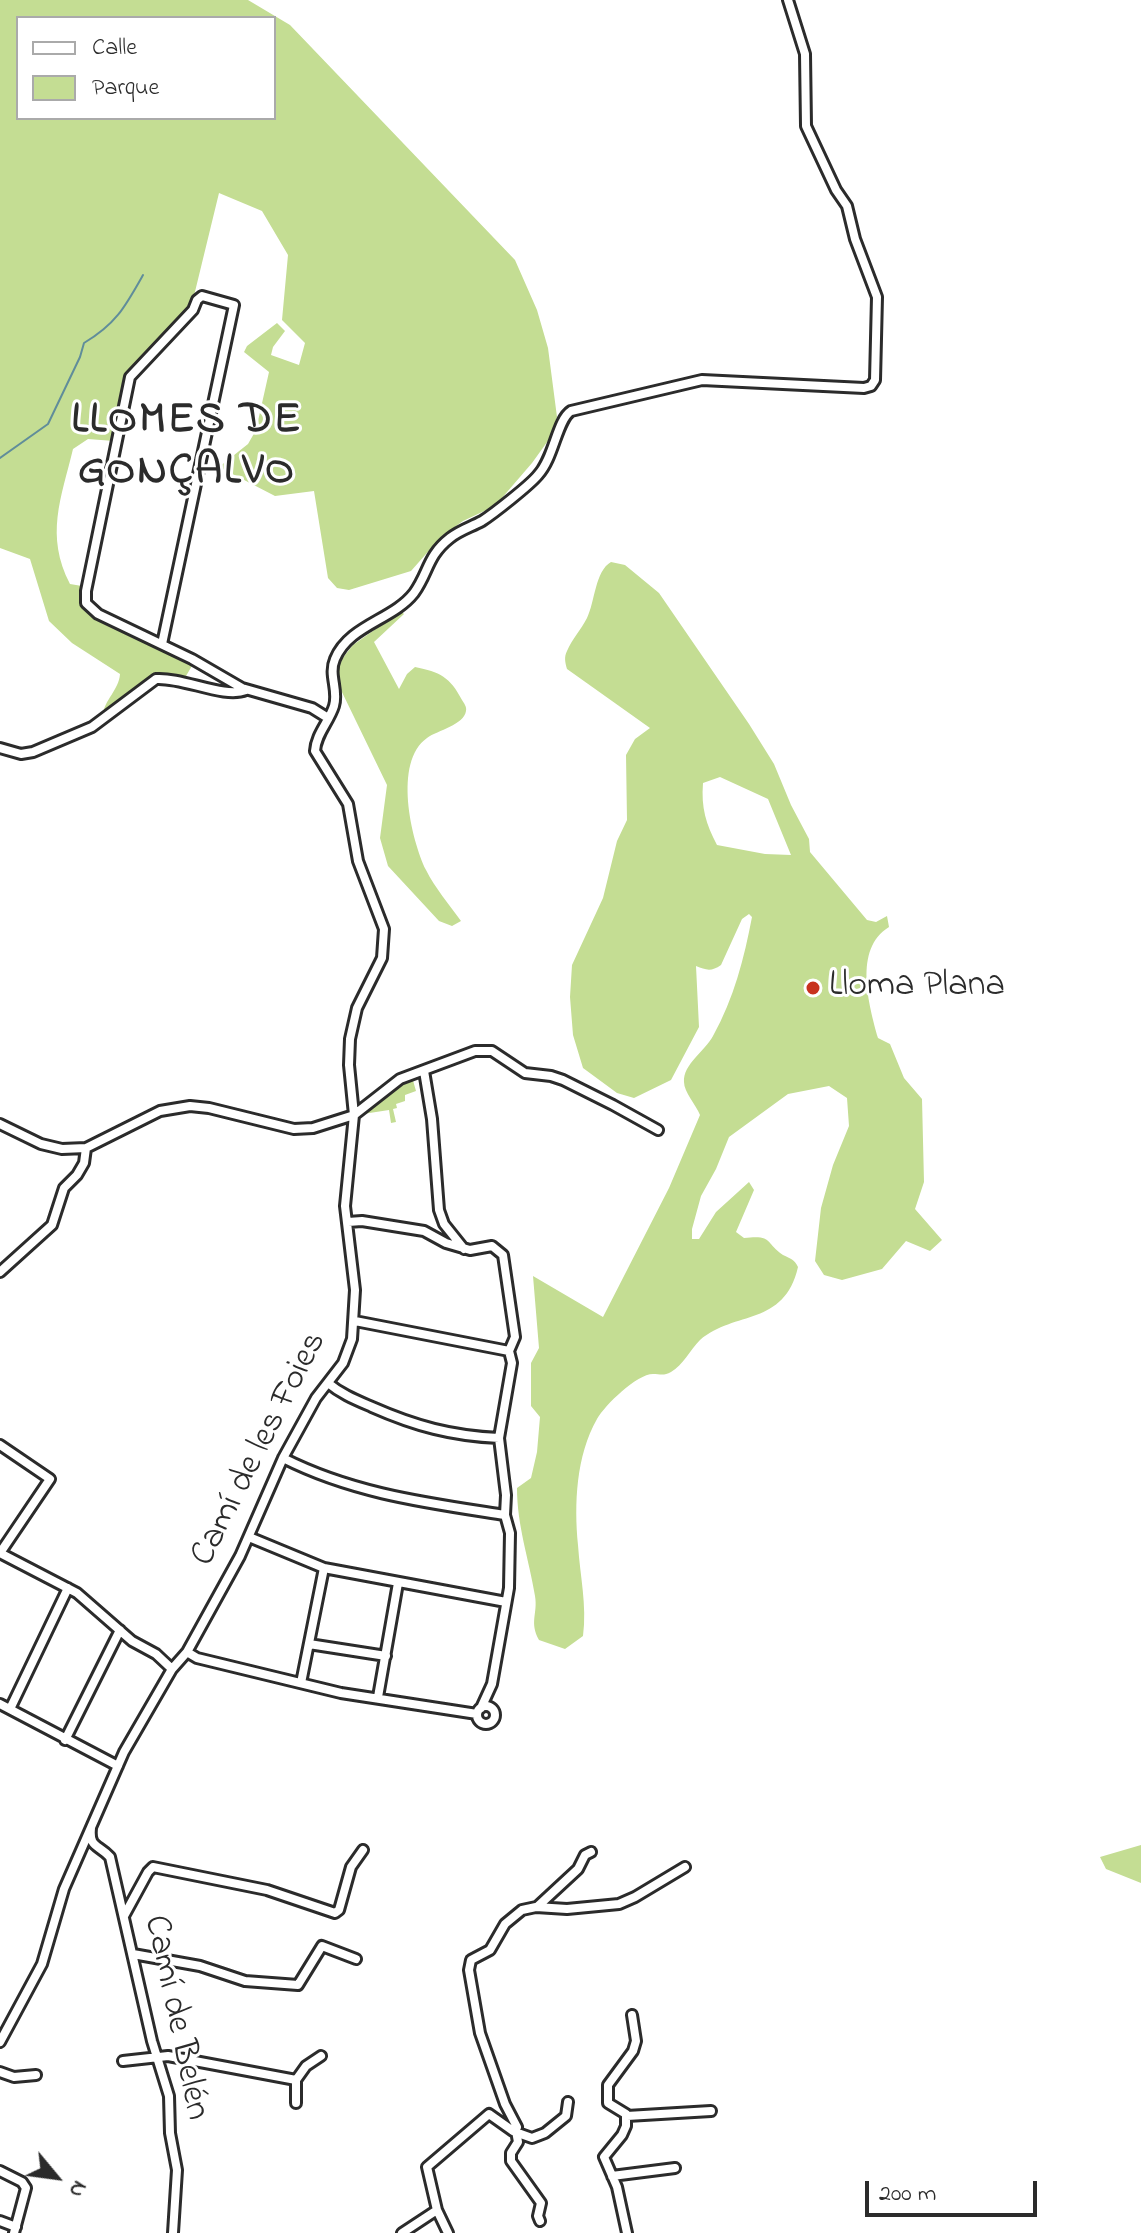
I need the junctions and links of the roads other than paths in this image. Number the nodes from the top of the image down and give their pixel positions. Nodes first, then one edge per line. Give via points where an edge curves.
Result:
1 (788, 0) edge
2 (162, 644) junction
3 (246, 690) junction
4 (328, 718) junction
5 (0, 748) edge
6 (424, 1071) junction
7 (354, 1115) junction
8 (0, 1124) edge
9 (658, 1130) dead end
10 (86, 1148) junction
11 (348, 1222) junction
12 (464, 1249) junction
13 (0, 1272) edge
14 (355, 1321) junction
15 (509, 1351) junction
16 (328, 1383) junction
17 (499, 1438) junction
18 (0, 1445) edge
19 (283, 1458) junction
20 (505, 1515) junction
21 (249, 1537) junction
22 (0, 1553) edge
23 (324, 1568) junction
24 (398, 1583) junction
25 (68, 1588) junction
26 (506, 1602) junction
27 (120, 1630) junction
28 (309, 1644) junction
29 (187, 1652) junction
30 (386, 1656) junction
31 (172, 1669) junction
32 (301, 1683) junction
33 (492, 1684) junction
34 (378, 1697) junction
35 (0, 1704) edge
36 (10, 1709) junction
37 (479, 1711) junction
38 (494, 1711) junction
39 (65, 1740) junction
40 (118, 1766) junction
41 (90, 1826) junction
42 (363, 1850) dead end
43 (591, 1852) dead end
44 (685, 1867) dead end
45 (536, 1907) junction
46 (124, 1917) junction
47 (133, 1954) junction
48 (356, 1959) dead end
49 (632, 2015) dead end
50 (0, 2042) edge
51 (156, 2056) junction
52 (321, 2056) dead end
53 (123, 2061) dead end
54 (0, 2072) edge
55 (36, 2075) dead end
56 (296, 2080) junction
57 (568, 2102) dead end
58 (296, 2103) dead end
59 (711, 2111) dead end
60 (627, 2116) junction
61 (517, 2132) junction
62 (675, 2168) dead end
63 (0, 2171) edge
64 (612, 2176) junction
65 (437, 2210) junction
66 (0, 2221) edge
67 (540, 2221) dead end
68 (15, 2230) edge
69 (173, 2233) edge
70 (402, 2233) edge
71 (448, 2233) edge
72 (627, 2233) edge

1 - 4 street via 805,54 806,126 847,206 877,297 873,384 864,388 698,380 567,414 538,475 484,520 451,537 433,554 408,599 344,644 334,663 335,703
2 - 2 street via 98,614 85,596 130,377 202,296 234,305
2 - 3 street
3 - 4 street via 312,708
3 - 5 street via 156,679 92,727 33,752
4 - 7 street, Camí de les Foies via 315,751 348,804 358,861 384,929 382,958 351,1030
6 - 7 street via 397,1081
6 - 9 street via 475,1051 492,1051 519,1071 563,1080
6 - 12 street via 437,1204 444,1224
7 - 10 street via 294,1129 209,1108 173,1108
7 - 11 street, Camí de les Foies via 345,1200
8 - 10 street via 41,1144
10 - 13 street via 84,1163 64,1188 52,1225
11 - 12 street via 424,1231
11 - 14 street, Camí de les Foies
12 - 15 street via 492,1246 503,1255 515,1337
14 - 15 street
14 - 16 street, Camí de les Foies via 346,1356
15 - 17 street via 512,1363
16 - 17 street via 425,1429
16 - 19 street, Camí de les Foies
17 - 20 street
18 - 22 street via 50,1479
19 - 20 street via 357,1489
19 - 21 street, Camí de les Foies
20 - 26 street via 510,1533
21 - 23 street
21 - 29 street, Camí de les Foies
22 - 25 street
23 - 24 street
23 - 28 street
24 - 26 street
24 - 30 street
25 - 27 street
25 - 36 street
26 - 33 street
27 - 31 street
27 - 39 street
28 - 30 street
28 - 32 street
29 - 31 street, Camí de les Foies
29 - 32 street
30 - 34 street
31 - 40 street, Camí de les Foies
32 - 34 street
33 - 37 street
33 - 38 street
34 - 37 street
35 - 36 street
36 - 39 street
37 - 38 street via 487,1706
37 - 38 street via 480,1722 489,1724
39 - 40 street
40 - 41 street, Camí de les Foies
41 - 46 street, Camí de Belén via 90,1839 110,1857
41 - 50 street, Camí de les Foies via 42,1964
42 - 46 street via 335,1913 267,1890 153,1867
43 - 45 street
44 - 45 street via 619,1904
45 - 61 street via 510,1919 494,1945 471,1960 469,1970 480,2033
46 - 47 street, Camí de Belén
47 - 48 street via 200,1966 245,1981 298,1985 322,1946
47 - 51 street, Camí de Belén
49 - 60 street via 633,2051 608,2085 608,2103
51 - 53 street
51 - 56 street
51 - 69 street, Camí de Belén via 169,2096 177,2170
52 - 56 street
54 - 55 street
56 - 58 street
57 - 61 street via 566,2116 545,2133 532,2138
59 - 60 street
60 - 64 street via 622,2135 604,2157
61 - 65 street via 489,2114 431,2163 427,2167
61 - 67 street via 511,2161 541,2203
62 - 64 street
63 - 68 street via 26,2188
64 - 72 street
65 - 70 street
65 - 71 street
66 - 68 street

